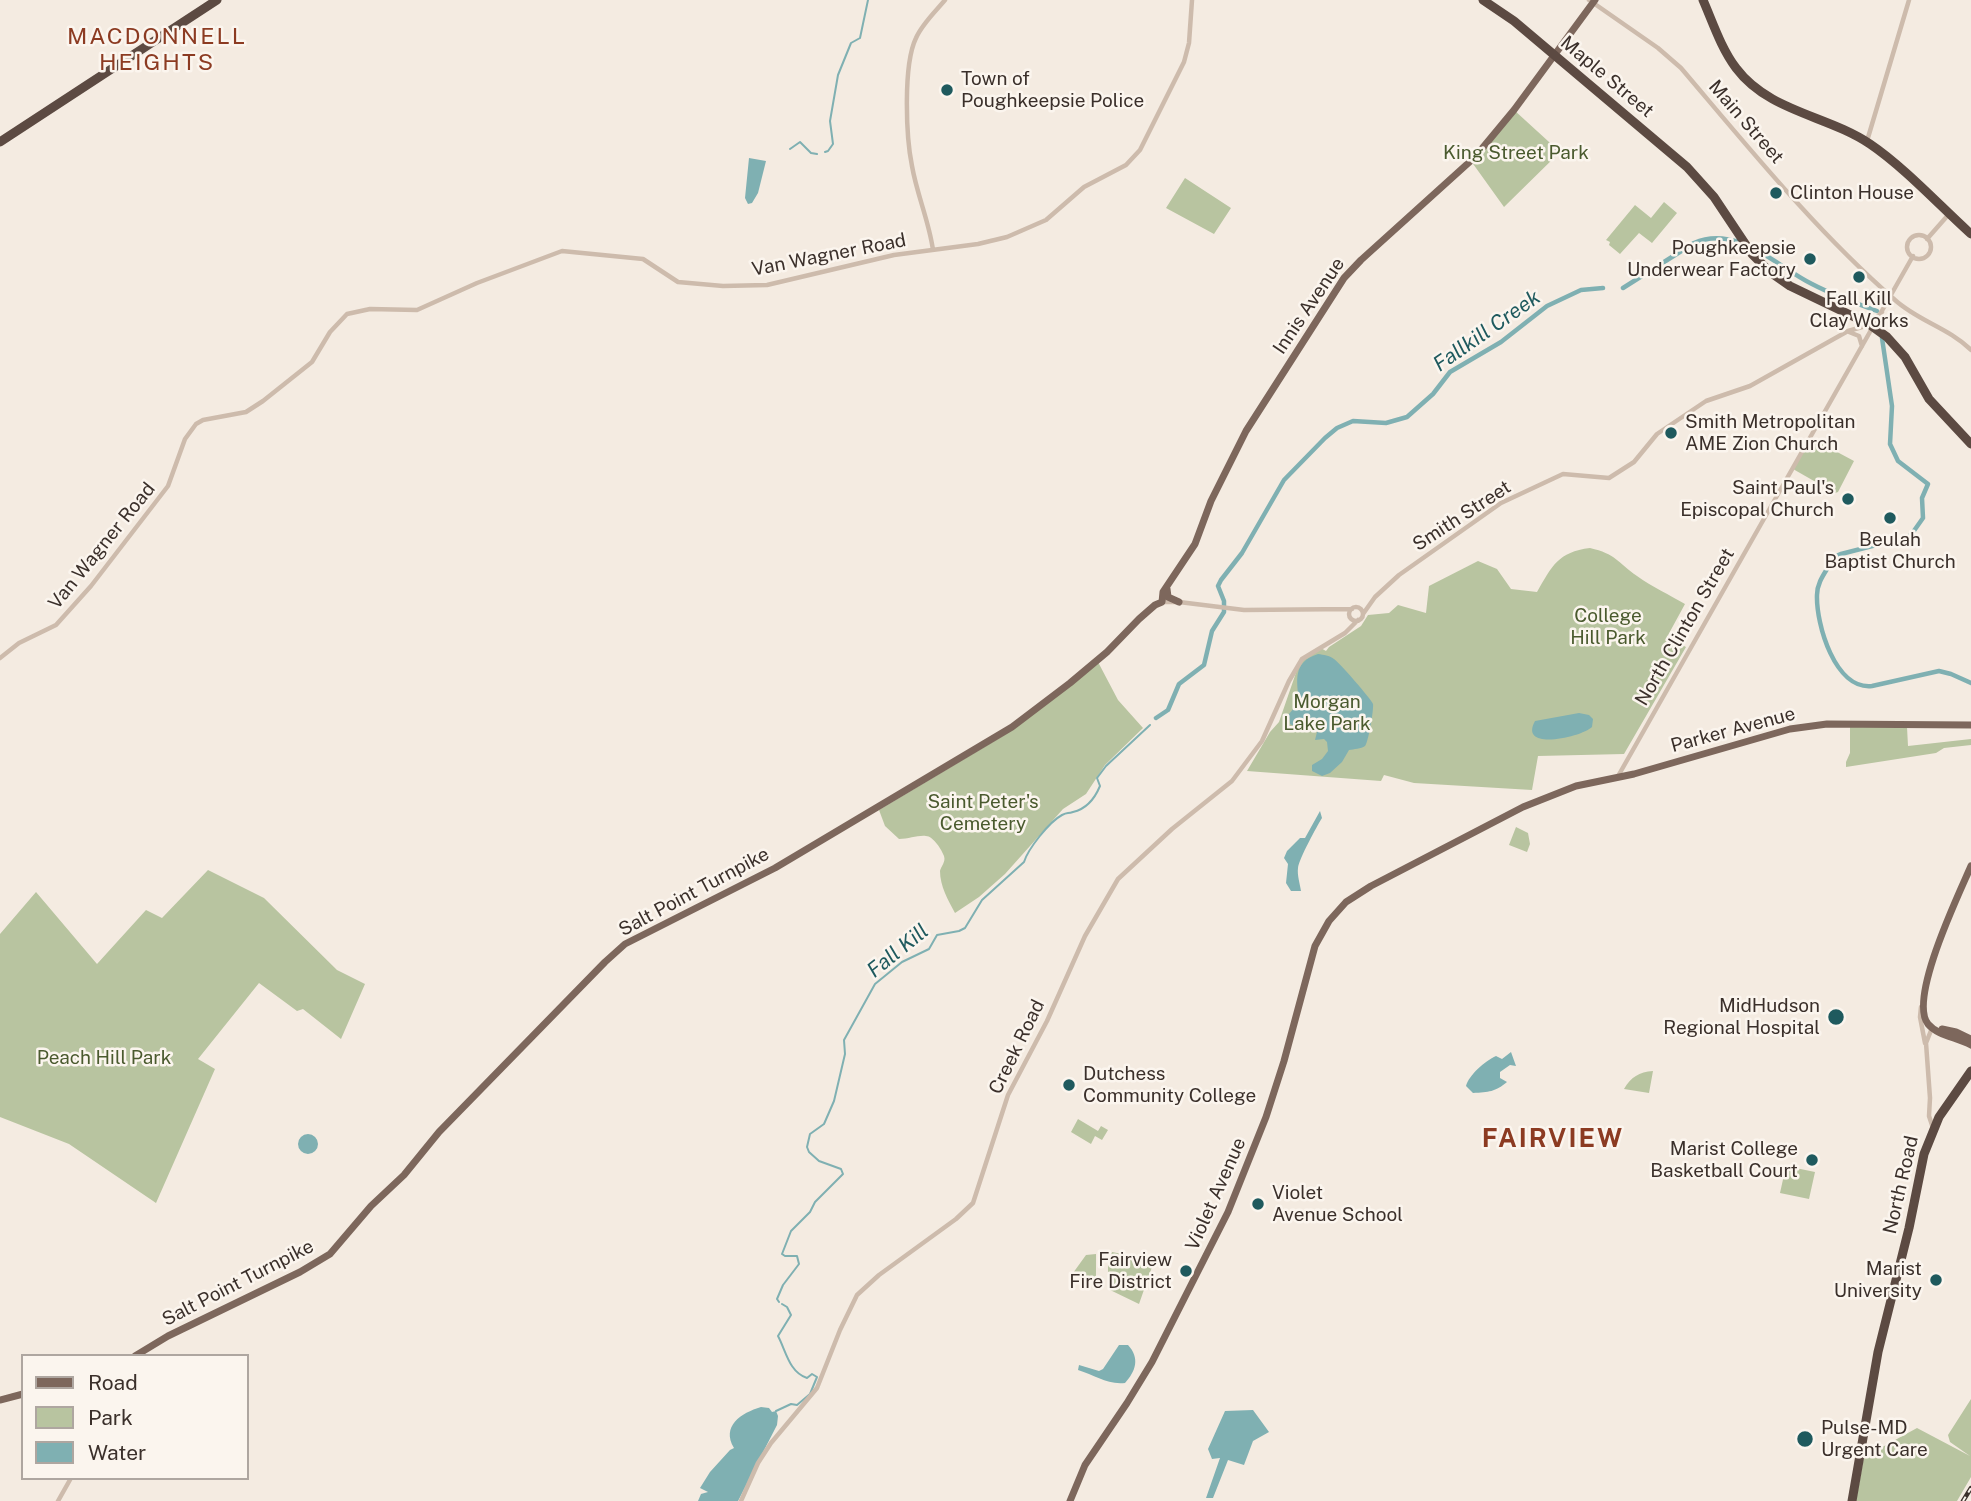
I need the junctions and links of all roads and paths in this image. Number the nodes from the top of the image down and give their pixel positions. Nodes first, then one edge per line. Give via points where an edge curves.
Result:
1 (217, 0) edge
2 (945, 0) edge
3 (1192, 0) edge
4 (1483, 0) edge
5 (1703, 0) edge
6 (1909, 0) edge
7 (1592, 1) edge
8 (1555, 55) junction
9 (0, 142) edge
10 (1867, 142) junction
11 (1949, 214) junction
12 (1971, 234) edge
13 (1927, 239) junction
14 (933, 250) junction
15 (1913, 256) junction
16 (1891, 297) junction
17 (1859, 319) junction
18 (1871, 325) junction
19 (1856, 329) junction
20 (1844, 334) junction
21 (1867, 336) junction
22 (1888, 337) junction
23 (1862, 346) junction
24 (1971, 350) edge
25 (1971, 444) edge
26 (1167, 586) junction
27 (1163, 602) junction
28 (1179, 602) junction
29 (1370, 604) junction
30 (1360, 608) junction
31 (1363, 614) junction
32 (1352, 615) junction
33 (1139, 619) junction
34 (0, 658) edge
35 (1971, 725) edge
36 (1617, 778) junction
37 (1511, 813) joint
38 (1971, 866) edge
39 (1923, 1003) junction
40 (1932, 1028) junction
41 (1971, 1039) edge
42 (1971, 1045) edge
43 (1926, 1047) junction
44 (1971, 1071) edge
45 (1971, 1078) edge
46 (1935, 1131) junction
47 (138, 1354) edge
48 (21, 1395) edge
49 (0, 1400) edge
50 (70, 1480) edge
51 (58, 1501) edge
52 (741, 1501) edge
53 (1070, 1501) edge
54 (1852, 1501) edge

1 - 9 highway
2 - 14 street via 917,35 909,71 910,156
3 - 14 street, Van Wagner Road via 1189,43 1181,71 1140,150 1046,220 993,241
4 - 8 highway, Maple Street
5 - 10 highway via 1733,63 1747,81 1771,99
6 - 10 street
7 - 8 main road, Innis Avenue
7 - 16 street, Main Street via 1681,68 1824,234
8 - 17 highway, Maple Street via 1704,185 1748,247 1777,278
8 - 26 main road, Innis Avenue via 1475,157 1344,278 1246,431 1195,544
10 - 11 highway
11 - 12 highway
11 - 13 street
13 - 15 street via 1930,253 1921,260
13 - 15 street via 1918,234 1908,243
14 - 34 street, Van Wagner Road via 774,284 723,286 674,281 643,259 562,251 417,310 370,309 347,314 312,362 261,402 246,412 195,424 168,485 91,586 56,625
15 - 16 street, North Clinton Street
16 - 18 street, North Clinton Street
16 - 24 street, Main Street
17 - 18 highway, Maple Street
17 - 19 street via 1861,325
18 - 19 street, Smith Street
18 - 21 street, North Clinton Street
18 - 22 highway, Maple Street
18 - 23 street, North Clinton Street
19 - 20 street, Smith Street
20 - 23 street via 1856,334
20 - 29 street, Smith Street via 1750,386 1706,401 1683,415 1657,434 1631,465 1609,478 1563,474 1505,500 1399,575
21 - 22 street via 1875,332
21 - 23 street, North Clinton Street
22 - 25 highway, Maple Street via 1903,353 1929,399
23 - 36 street, North Clinton Street
26 - 27 main road, Innis Avenue
26 - 28 main road via 1168,597
26 - 33 main road
27 - 28 street
27 - 33 main road, Salt Point Turnpike
28 - 32 street via 1228,609 1340,609
29 - 30 street, Smith Street
29 - 31 street, Smith Street
30 - 31 street
30 - 32 street, Smith Street
31 - 32 street, Smith Street
32 - 52 street, Creek Road via 1345,633 1301,659 1264,738 1242,770 1129,866 1113,886 1006,1100 970,1207 857,1296 817,1388 771,1443
33 - 47 main road, Salt Point Turnpike via 1043,706 1012,727 775,868 625,944 446,1125 330,1254
35 - 36 main road, Parker Avenue via 1802,727
36 - 37 main road, Parker Avenue via 1570,788
37 - 53 main road, Violet Avenue via 1360,892 1327,924 1312,955 1266,1117 1228,1212 1152,1362 1083,1468
38 - 39 main road, North Road via 1948,916
39 - 40 main road via 1924,1018
39 - 43 street, North Road via 1920,1017
40 - 41 main road
40 - 42 main road
40 - 43 street, North Road
43 - 46 street, North Road
44 - 46 highway via 1944,1109
45 - 46 highway
46 - 54 highway, North Road via 1923,1158 1879,1348
48 - 49 main road
50 - 51 street

